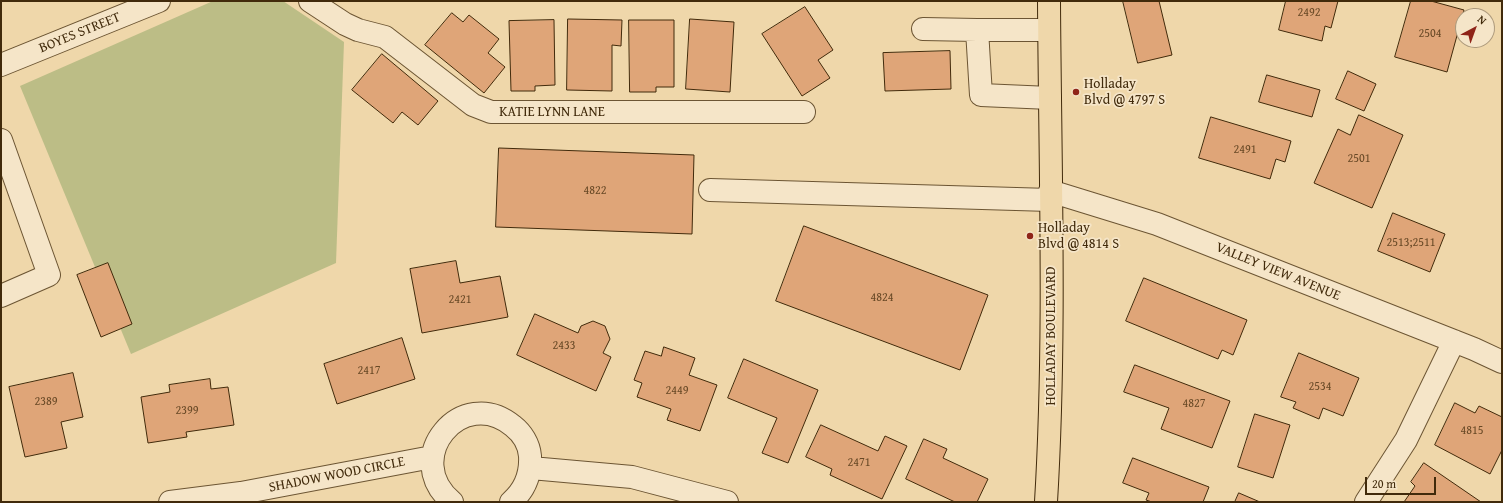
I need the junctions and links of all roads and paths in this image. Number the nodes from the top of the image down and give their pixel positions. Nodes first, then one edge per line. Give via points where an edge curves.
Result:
1 (159, 1) edge
2 (310, 1) edge
3 (1049, 1) edge
4 (923, 29) dead end
5 (977, 30) junction
6 (1049, 30) junction
7 (1, 65) edge
8 (1050, 98) junction
9 (804, 112) dead end
10 (1, 140) edge
11 (710, 190) dead end
12 (1050, 195) junction
13 (1, 296) edge
14 (1454, 341) junction
15 (1502, 362) edge
16 (432, 457) junction
17 (531, 468) junction
18 (170, 502) edge
19 (452, 502) edge
20 (511, 502) edge
21 (727, 502) edge
22 (1046, 502) edge
23 (1366, 502) edge

1 - 7 street, BOYES STREET
2 - 9 street, KATIE LYNN LANE via 345,24 384,37 473,105 491,112
3 - 6 main road, HOLLADAY BOULEVARD
4 - 5 street
5 - 6 street
5 - 8 street via 981,95
6 - 8 main road, HOLLADAY BOULEVARD
8 - 12 main road, HOLLADAY BOULEVARD
10 - 13 street via 49,275
11 - 12 street, VALLEY VIEW AVENUE
12 - 14 street, VALLEY VIEW AVENUE via 1157,224
12 - 22 main road, HOLLADAY BOULEVARD via 1051,400
14 - 15 street, VALLEY VIEW AVENUE
14 - 23 street via 1406,440
16 - 17 street via 438,439 450,424 467,415 486,413 505,419 520,432 529,449
16 - 18 street, SHADOW WOOD CIRCLE via 241,493
16 - 19 street via 434,477 443,494
17 - 20 street via 525,487
17 - 21 street via 632,477

